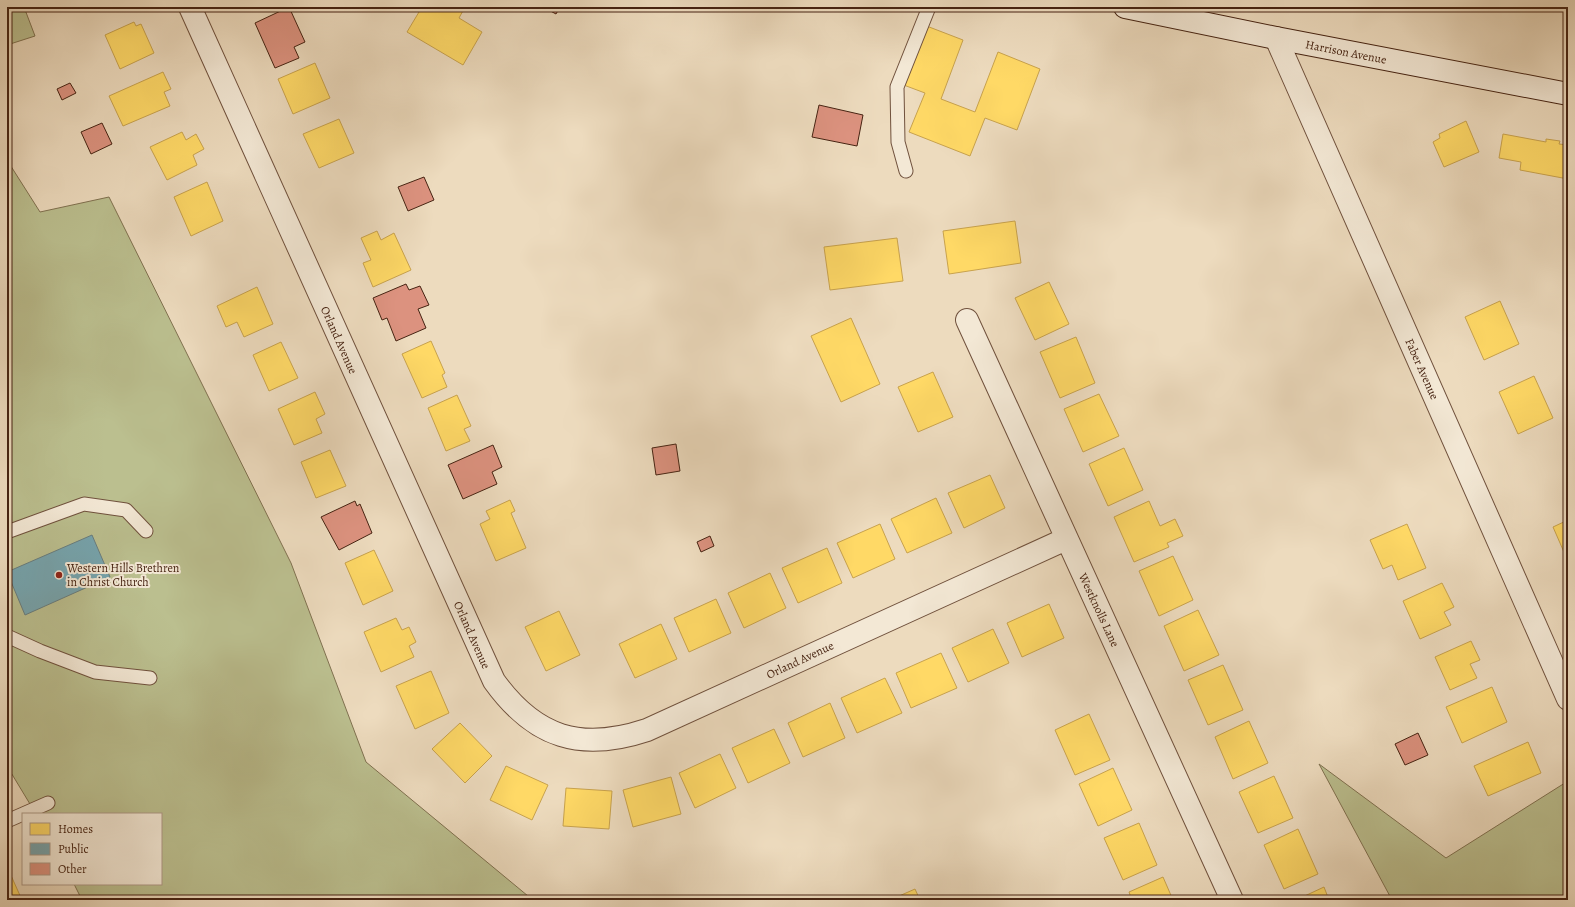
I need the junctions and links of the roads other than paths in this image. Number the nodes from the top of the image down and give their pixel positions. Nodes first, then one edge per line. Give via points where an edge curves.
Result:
1 (190, 7) edge
2 (929, 7) edge
3 (1125, 7) edge
4 (1276, 38) junction
5 (1568, 94) edge
6 (906, 171) dead end
7 (967, 320) dead end
8 (146, 531) dead end
9 (7, 532) edge
10 (1066, 539) junction
11 (7, 636) edge
12 (150, 678) dead end
13 (1568, 699) edge
14 (48, 803) dead end
15 (25, 813) edge
16 (22, 814) edge
17 (7, 821) edge
18 (1232, 900) edge

1 - 10 street, Orland Avenue via 494,682 508,702 527,719 549,731 580,740 623,738 647,730
2 - 6 lane via 897,87 898,142
3 - 4 street, Harrison Avenue
4 - 5 street, Harrison Avenue
4 - 13 street, Faber Avenue
7 - 10 street, Westknolls Lane
8 - 9 lane via 126,510 84,504
10 - 18 street, Westknolls Lane
11 - 12 lane via 95,672
14 - 15 lane
16 - 17 lane

